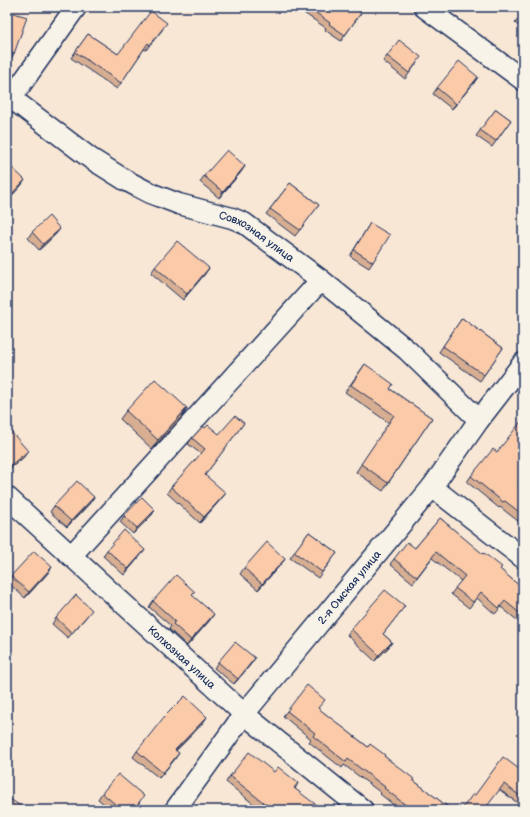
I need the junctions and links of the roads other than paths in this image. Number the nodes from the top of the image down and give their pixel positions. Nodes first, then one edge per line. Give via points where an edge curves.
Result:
1 (76, 7) edge
2 (424, 7) edge
3 (523, 80) edge
4 (9, 99) edge
5 (321, 280) junction
6 (523, 363) edge
7 (479, 420) junction
8 (432, 487) junction
9 (7, 497) edge
10 (71, 556) junction
11 (523, 558) edge
12 (244, 714) junction
13 (175, 810) edge
14 (363, 810) edge

1 - 4 street
2 - 3 street
4 - 5 street, Совхозная улица via 90,158 125,180 179,204 244,223
5 - 7 street, Совхозная улица via 407,350
5 - 10 street
6 - 7 street, 2-я Омская улица
7 - 8 street, 2-я Омская улица
8 - 11 street
8 - 12 street, 2-я Омская улица
9 - 10 street, Колхозная улица
10 - 12 street, Колхозная улица
12 - 13 street, 2-я Омская улица
12 - 14 street, Колхозная улица

